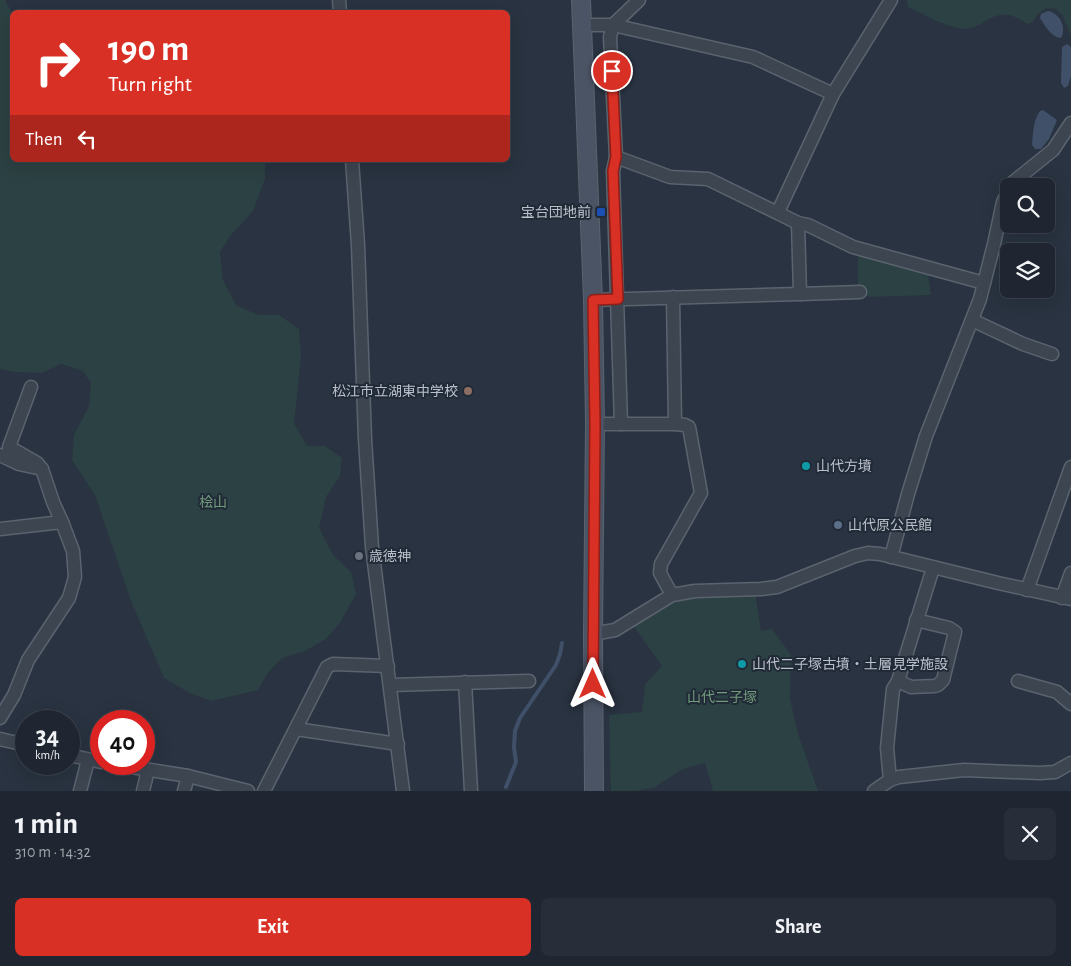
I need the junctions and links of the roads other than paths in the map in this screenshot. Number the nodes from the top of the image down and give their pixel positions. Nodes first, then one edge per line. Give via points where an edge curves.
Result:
1 (582, 0) edge
2 (639, 0) edge
3 (891, 0) edge
4 (583, 26) junction
5 (612, 26) junction
6 (833, 94) junction
7 (1071, 123) edge
8 (616, 157) junction
9 (352, 162) edge
10 (1018, 178) edge
11 (778, 212) junction
12 (1000, 215) edge
13 (798, 223) junction
14 (984, 283) junction
15 (860, 292) dead end
16 (800, 294) junction
17 (672, 297) junction
18 (618, 299) junction
19 (593, 300) junction
20 (972, 320) junction
21 (1052, 354) dead end
22 (31, 387) dead end
23 (595, 424) junction
24 (621, 424) junction
25 (674, 424) junction
26 (0, 455) edge
27 (1071, 467) edge
28 (42, 470) junction
29 (62, 522) junction
30 (0, 529) edge
31 (891, 557) junction
32 (933, 568) junction
33 (1071, 573) edge
34 (1027, 590) junction
35 (672, 594) junction
36 (1066, 598) edge
37 (916, 620) junction
38 (592, 634) junction
39 (388, 666) junction
40 (529, 681) dead end
41 (1018, 681) dead end
42 (465, 682) junction
43 (898, 682) junction
44 (390, 684) junction
45 (1071, 704) edge
46 (0, 718) edge
47 (296, 729) junction
48 (0, 739) edge
49 (15, 742) edge
50 (398, 744) junction
51 (80, 758) edge
52 (88, 760) joint
53 (1071, 763) edge
54 (155, 771) edge
55 (147, 775) edge
56 (188, 776) junction
57 (890, 780) junction
58 (80, 791) edge
59 (143, 791) edge
60 (184, 791) edge
61 (248, 791) edge
62 (264, 791) edge
63 (404, 791) edge
64 (471, 791) edge
65 (594, 791) edge
66 (874, 791) edge

1 - 4 street
2 - 5 street
3 - 6 street
4 - 5 street
4 - 19 street
5 - 6 street via 753,57
5 - 8 street
6 - 11 street
7 - 10 street via 1053,150
8 - 11 street via 670,177 708,179
8 - 18 street via 613,171
9 - 39 street via 372,547
11 - 13 street
12 - 14 street
13 - 14 street via 853,247
13 - 16 street
14 - 20 street
15 - 16 street
16 - 17 street
17 - 18 street
17 - 25 street
18 - 19 street
18 - 24 street
19 - 23 street
20 - 21 street
20 - 31 street via 926,436
22 - 28 street via 9,447 37,463
23 - 24 street
23 - 38 street
24 - 25 street
25 - 35 street via 689,428 702,493 661,564 660,573
26 - 28 street
27 - 34 street
28 - 29 street
29 - 30 street
29 - 46 street via 74,560 75,577 69,598 28,660 14,695
31 - 32 street
31 - 35 street via 874,553 855,556 777,587
32 - 34 street
32 - 37 street
33 - 36 street
34 - 36 street
35 - 38 street via 615,630
37 - 43 street
37 - 43 street via 955,632 942,680 935,686 912,687
38 - 65 street
39 - 44 street
39 - 47 street via 333,664 327,667
40 - 42 street
41 - 45 street via 1057,692
42 - 44 street
42 - 64 street
43 - 57 street via 893,689 888,732
44 - 50 street
47 - 50 street
47 - 62 street
48 - 49 street
50 - 63 street
51 - 52 street
52 - 58 street
53 - 57 street via 1055,772 950,771
54 - 56 street
55 - 59 street
56 - 60 street
56 - 61 street
57 - 66 street

